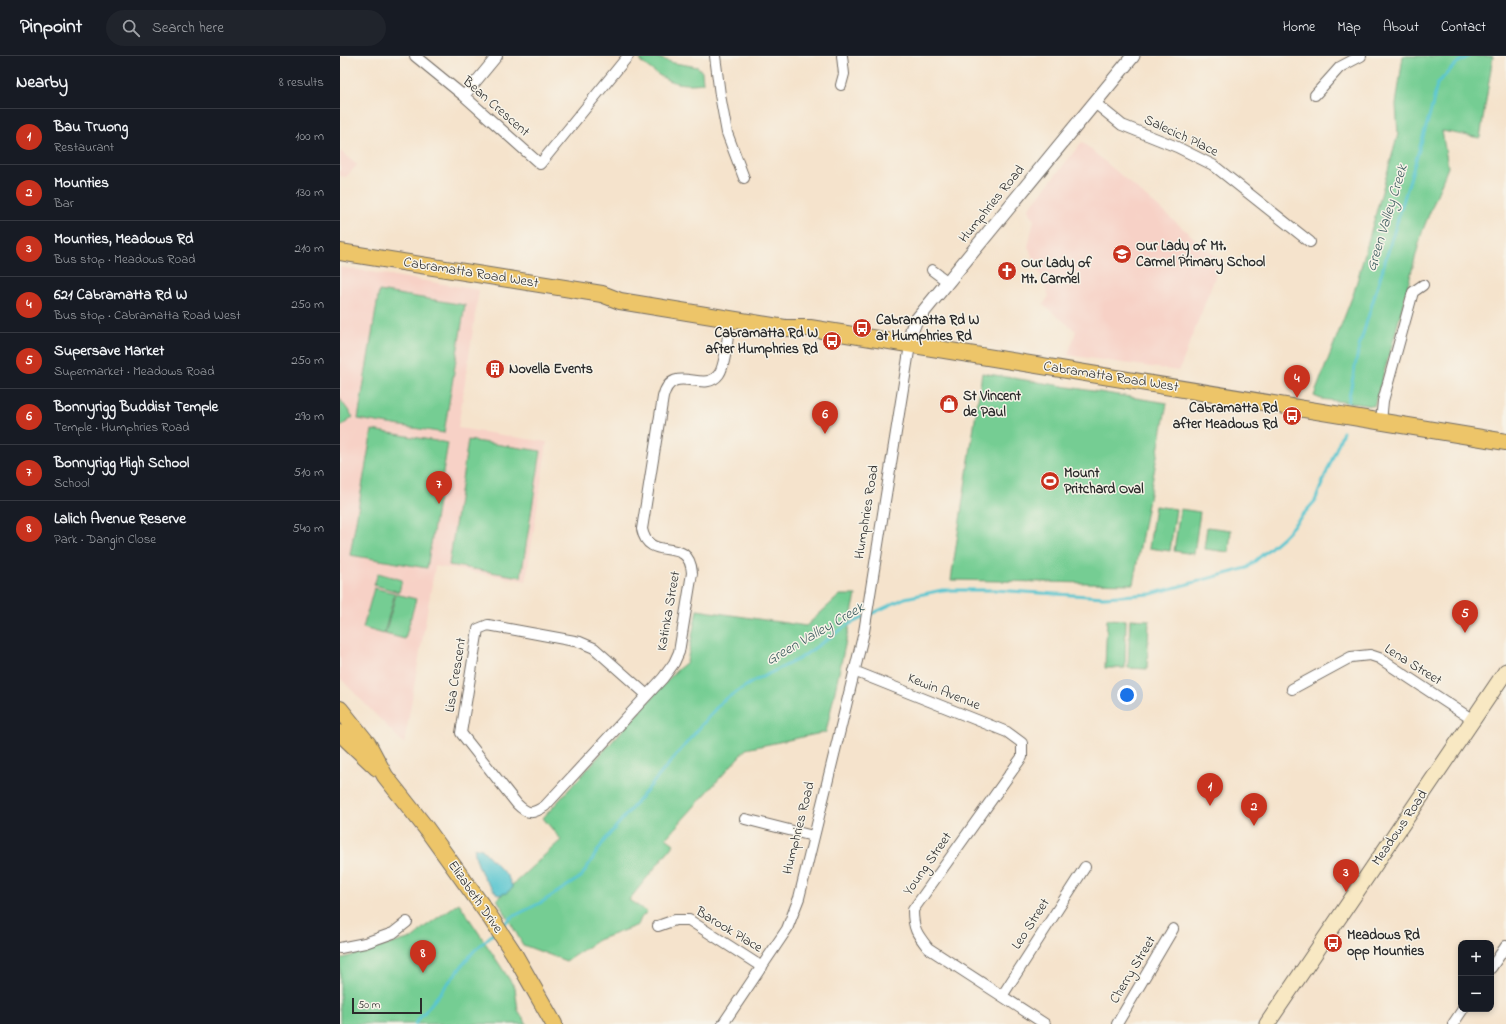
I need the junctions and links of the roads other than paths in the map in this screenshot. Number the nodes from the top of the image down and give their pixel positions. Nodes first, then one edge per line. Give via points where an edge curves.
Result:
1 (415, 56) edge
2 (497, 56) edge
3 (628, 56) edge
4 (714, 56) edge
5 (842, 56) edge
6 (1133, 56) edge
7 (1361, 56) edge
8 (841, 86) dead end
9 (1315, 95) dead end
10 (464, 96) junction
11 (1095, 103) junction
12 (744, 178) dead end
13 (1310, 242) dead end
14 (340, 252) edge
15 (932, 270) dead end
16 (948, 282) junction
17 (1423, 285) dead end
18 (602, 294) junction
19 (730, 319) junction
20 (810, 328) junction
21 (910, 345) junction
22 (1381, 422) junction
23 (1506, 442) edge
24 (854, 671) junction
25 (1506, 671) edge
26 (1292, 689) dead end
27 (647, 695) junction
28 (340, 709) edge
29 (1473, 720) junction
30 (340, 733) edge
31 (1022, 743) joint
32 (386, 776) junction
33 (536, 812) joint
34 (745, 819) dead end
35 (813, 836) junction
36 (1085, 867) dead end
37 (407, 922) dead end
38 (658, 926) dead end
39 (1173, 929) dead end
40 (1506, 946) edge
41 (340, 948) edge
42 (1494, 964) edge
43 (762, 967) junction
44 (1002, 996) junction
45 (1461, 1012) edge
46 (554, 1024) edge
47 (723, 1024) edge
48 (1045, 1024) edge
49 (1117, 1024) edge
50 (1267, 1024) edge
51 (1453, 1024) edge

1 - 10 street, Bean Crescent
2 - 10 street
3 - 10 street, Bean Crescent via 540,164
4 - 12 street via 728,133
5 - 8 street via 844,74
6 - 11 street, Humphries Road
7 - 9 street via 1340,67
11 - 13 street, Salecich Place via 1122,125 1213,165
11 - 16 street, Humphries Road
14 - 18 main road, Cabramatta Road West
15 - 16 street
16 - 21 street, Humphries Road via 915,322
17 - 22 street via 1413,292 1383,400
18 - 19 main road, Cabramatta Road West via 620,301
18 - 20 main road, Cabramatta Road West via 622,292 787,320
19 - 20 main road, Cabramatta Road West via 785,328
19 - 27 street, Katinka Street via 722,368 716,377 706,381 677,380 669,384 663,397 642,529 647,542 654,547 676,550 686,555 691,562 692,573 674,664
20 - 21 main road, Cabramatta Road West
21 - 22 main road, Cabramatta Road West
21 - 24 street, Humphries Road via 864,632
22 - 23 main road, Cabramatta Road West
24 - 31 street, Kewin Avenue via 1007,732
24 - 35 street, Humphries Road
25 - 29 main road, Meadows Road
26 - 29 street, Lena Street via 1351,657 1370,655 1380,658
27 - 33 street, Katinka Street via 545,806
27 - 33 street, Lisa Crescent via 594,648 580,642 488,625 478,629 461,733 517,804 528,812
28 - 32 main road, Elizabeth Drive via 368,744
29 - 50 main road, Meadows Road
30 - 32 main road, Elizabeth Drive
31 - 44 street, Young Street via 1022,757 913,910 913,924 928,948
32 - 46 main road, Elizabeth Drive via 490,917
34 - 35 street
35 - 43 street, Humphries Road via 798,898 787,929
36 - 44 street, Leo Street
37 - 41 street via 393,933
38 - 43 street, Barook Place via 675,920 689,920
39 - 49 street, Cherry Street
40 - 42 street
43 - 47 street, Humphries Road
44 - 48 street, Young Street
45 - 51 street

